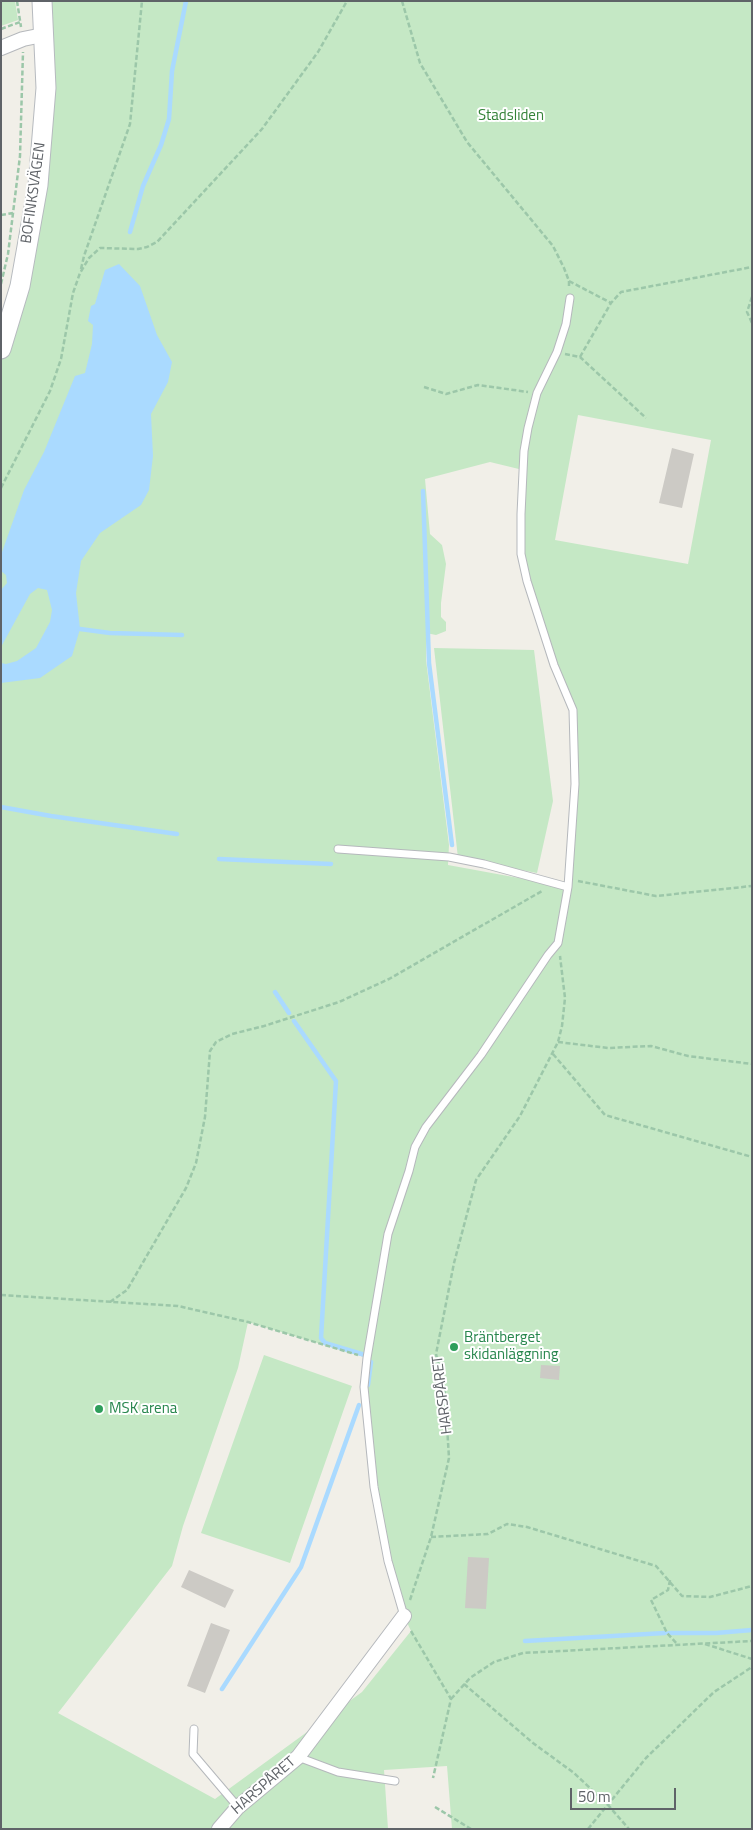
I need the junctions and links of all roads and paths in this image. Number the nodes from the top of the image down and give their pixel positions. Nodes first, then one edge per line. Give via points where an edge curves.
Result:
1 (17, 1) edge
2 (42, 1) edge
3 (142, 1) edge
4 (347, 1) edge
5 (402, 1) edge
6 (20, 22) junction
7 (1, 29) edge
8 (43, 34) junction
9 (23, 39) junction
10 (1, 48) edge
11 (13, 213) junction
12 (1, 215) edge
13 (752, 267) edge
14 (80, 273) junction
15 (569, 281) junction
16 (1, 284) edge
17 (752, 297) edge
18 (570, 298) joint
19 (611, 303) junction
20 (752, 322) edge
21 (1, 349) edge
22 (557, 352) junction
23 (580, 357) junction
24 (424, 387) dead end
25 (537, 393) junction
26 (646, 418) dead end
27 (1, 488) edge
28 (338, 849) dead end
29 (569, 879) junction
30 (752, 886) edge
31 (568, 887) junction
32 (558, 942) junction
33 (558, 1042) junction
34 (553, 1053) junction
35 (752, 1064) edge
36 (752, 1156) edge
37 (1, 1296) edge
38 (110, 1302) junction
39 (367, 1358) junction
40 (431, 1538) junction
41 (670, 1580) junction
42 (752, 1586) edge
43 (404, 1616) junction
44 (752, 1641) edge
45 (704, 1644) junction
46 (678, 1645) junction
47 (752, 1659) edge
48 (752, 1667) edge
49 (464, 1684) junction
50 (451, 1699) junction
51 (194, 1729) dead end
52 (298, 1757) junction
53 (433, 1778) dead end
54 (395, 1782) dead end
55 (608, 1804) junction
56 (238, 1807) junction
57 (435, 1807) dead end
58 (219, 1829) edge
59 (471, 1829) edge
60 (588, 1829) edge
61 (629, 1829) edge

1 - 6 path
2 - 8 street, BOFINKSVÄGEN
3 - 14 path via 130,124
4 - 14 path via 313,59 262,129 157,242 138,249 100,248
5 - 15 path via 420,63 467,142 553,246
6 - 7 path
6 - 9 path
8 - 9 street
8 - 21 street, BOFINKSVÄGEN via 46,88 38,185 20,286
9 - 10 street
9 - 11 path via 20,156
11 - 12 path
11 - 16 path
13 - 19 path via 622,292
14 - 27 path via 73,293 61,359
15 - 18 path
15 - 19 path
17 - 20 path via 747,312
18 - 22 lane
19 - 23 path
22 - 23 path
22 - 25 lane
23 - 26 path
24 - 25 path via 446,394 478,385
25 - 29 lane via 524,451 521,554 554,665 573,710 575,784
28 - 31 lane via 449,857
29 - 30 path via 656,896
29 - 31 lane
31 - 32 lane
31 - 38 path via 549,888 388,979 339,1002 232,1034 216,1042 210,1051 205,1117 196,1163 186,1188 127,1290
32 - 33 path, HARSPÅRET via 565,998
32 - 39 lane via 415,1147 388,1234
33 - 34 path, HARSPÅRET
33 - 35 path via 608,1048 651,1046 688,1056
34 - 36 path via 605,1115
34 - 40 path, HARSPÅRET via 520,1116 476,1180 454,1263 436,1354 445,1394 449,1458
37 - 38 path
38 - 39 path via 178,1306 248,1322
39 - 43 lane via 364,1387 374,1486 388,1561
40 - 41 path via 488,1534 507,1524 527,1527 656,1566
40 - 43 path, HARSPÅRET
41 - 42 path via 682,1596 710,1597
41 - 46 path via 668,1590 651,1600 667,1633
43 - 50 path
43 - 52 street, HARSPÅRET
44 - 45 path
45 - 46 path
45 - 47 path
46 - 49 path via 523,1653 494,1662
48 - 55 path via 714,1692 646,1758
49 - 50 path
49 - 55 path via 533,1743 574,1772
50 - 53 path
51 - 56 lane via 194,1754
52 - 54 lane via 338,1772
52 - 56 street, HARSPÅRET
55 - 60 path
55 - 61 path
56 - 58 street, HARSPÅRET
57 - 59 path

